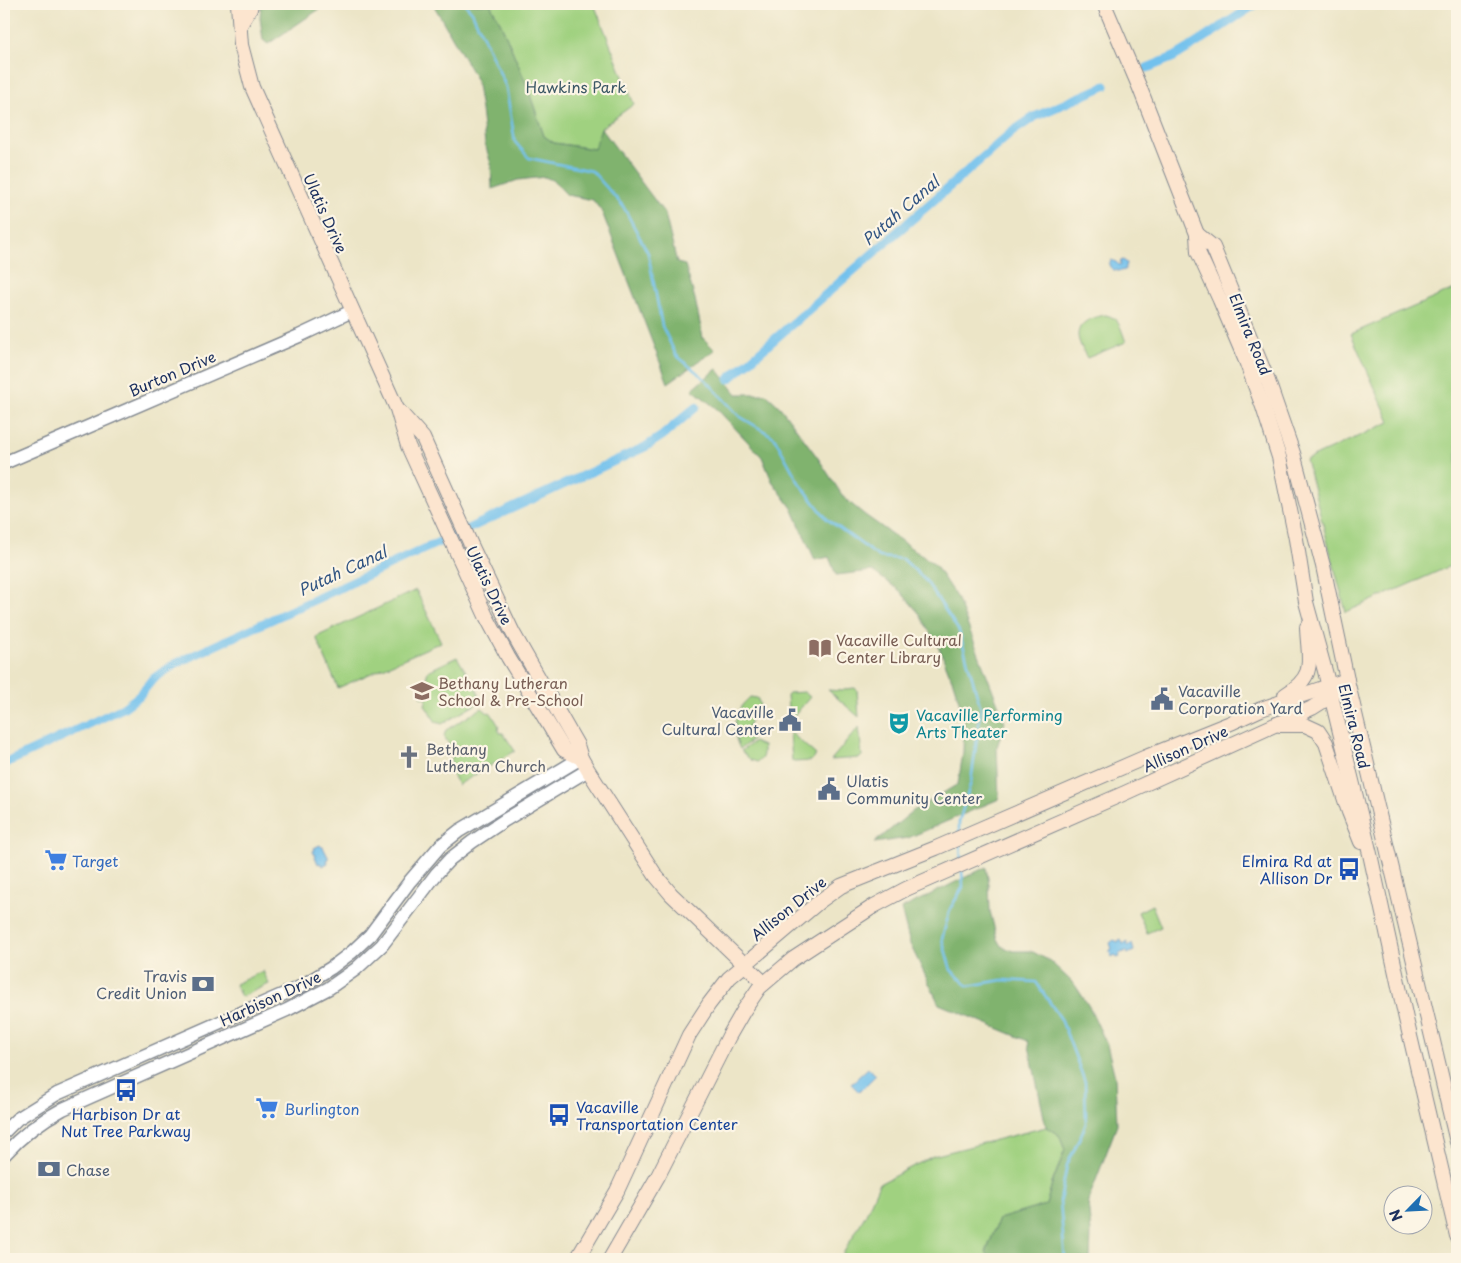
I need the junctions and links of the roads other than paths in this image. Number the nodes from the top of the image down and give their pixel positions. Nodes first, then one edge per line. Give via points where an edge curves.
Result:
1 (238, 4) edge
2 (251, 4) edge
3 (1104, 4) edge
4 (240, 25) junction
5 (1197, 234) junction
6 (352, 311) junction
7 (397, 409) junction
8 (4, 463) edge
9 (1306, 602) junction
10 (1347, 680) junction
11 (1330, 691) junction
12 (1261, 709) junction
13 (1276, 724) junction
14 (584, 764) junction
15 (1372, 865) junction
16 (745, 964) junction
17 (764, 983) junction
18 (4, 1132) edge
19 (1457, 1142) edge
20 (4, 1155) edge
21 (1457, 1236) edge
22 (577, 1259) edge
23 (610, 1259) edge

1 - 4 main road, Ulatis Drive
2 - 4 main road
3 - 5 main road, Elmira Road
4 - 6 main road, Ulatis Drive via 241,45 252,87
5 - 9 main road, Elmira Road via 1198,252 1246,361 1279,457
5 - 10 main road, Elmira Road via 1213,247 1268,381 1293,453 1323,566
6 - 7 main road, Ulatis Drive
6 - 8 street, Burton Drive
7 - 14 main road, Ulatis Drive via 423,438 513,634 577,745
7 - 14 main road, Ulatis Drive via 408,446 496,635 564,750
9 - 11 main road, Elmira Road
9 - 12 main road via 1310,658 1306,678 1293,690
10 - 11 main road, Allison Drive
10 - 19 main road, Elmira Road
11 - 12 main road, Allison Drive
11 - 13 main road, Allison Drive via 1312,708
11 - 15 main road, Elmira Road
12 - 16 main road, Allison Drive via 841,886
13 - 15 main road via 1305,725 1318,732 1326,743 1348,812
13 - 17 main road, Allison Drive via 935,875 874,906 793,959
14 - 16 main road, Ulatis Drive via 656,876
14 - 18 street, Harbison Drive via 459,831 440,846 370,934 332,968 300,987 57,1094 17,1119
14 - 20 street, Harbison Drive via 450,859 384,943 329,988 287,1010 63,1109 20,1138
15 - 21 main road, Elmira Road
16 - 17 main road, Ulatis Drive
16 - 22 main road, Allison Drive via 729,978 689,1035 617,1191
17 - 23 main road, Allison Drive via 734,1027 658,1176

